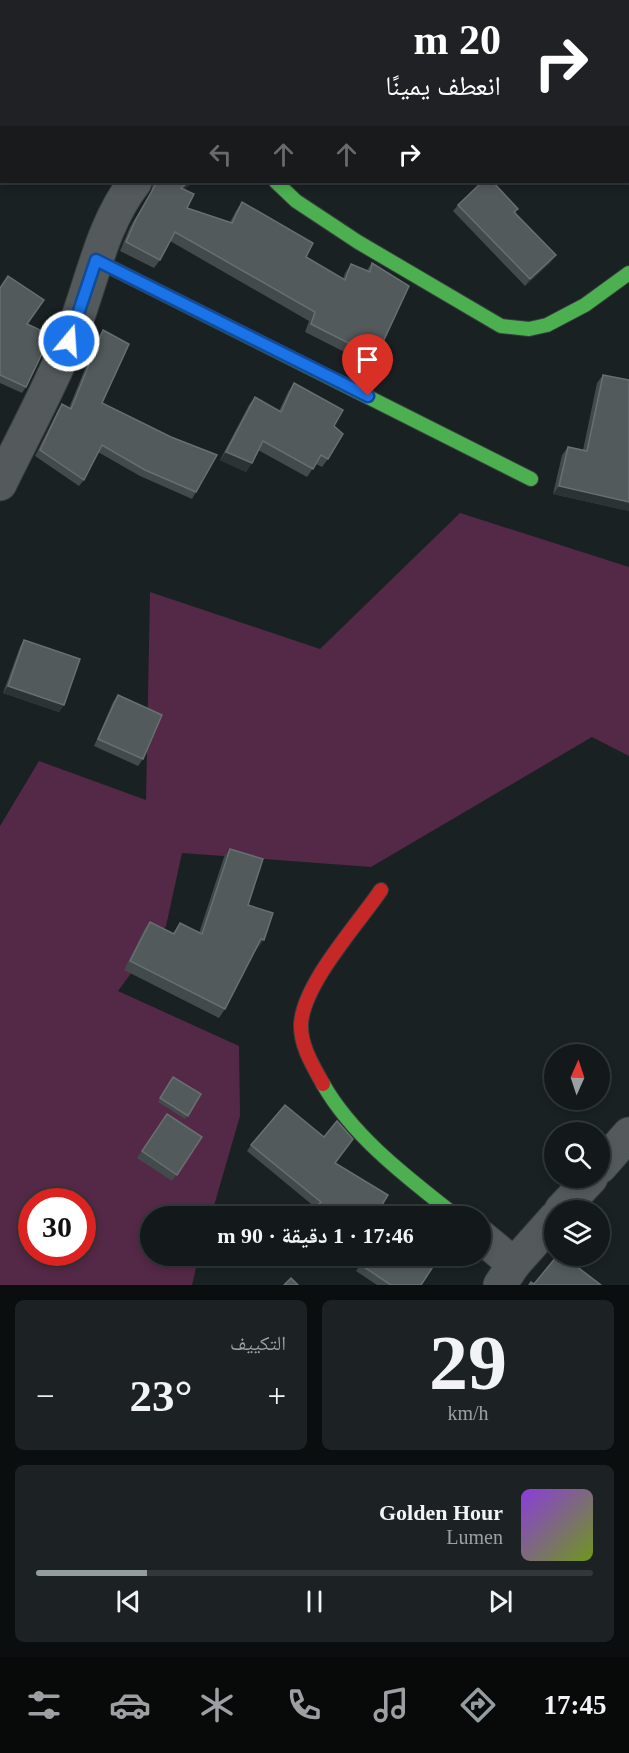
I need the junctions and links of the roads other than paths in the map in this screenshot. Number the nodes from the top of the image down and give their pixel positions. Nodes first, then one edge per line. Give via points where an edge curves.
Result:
1 (134, 183) edge
2 (277, 183) edge
3 (96, 260) junction
4 (629, 273) edge
5 (531, 479) dead end
6 (0, 484) edge
7 (381, 890) dead end
8 (629, 1134) edge
9 (610, 1156) edge
10 (582, 1188) edge
11 (570, 1200) edge
12 (444, 1206) edge
13 (544, 1231) edge
14 (491, 1251) edge
15 (507, 1274) edge

1 - 3 street via 126,192
2 - 4 street via 296,201 358,242 501,326 541,328
3 - 5 street
3 - 6 street via 69,341
7 - 12 street via 307,995 301,1020 307,1057 358,1129 398,1169
8 - 9 street
10 - 11 street
13 - 15 street
14 - 15 street

